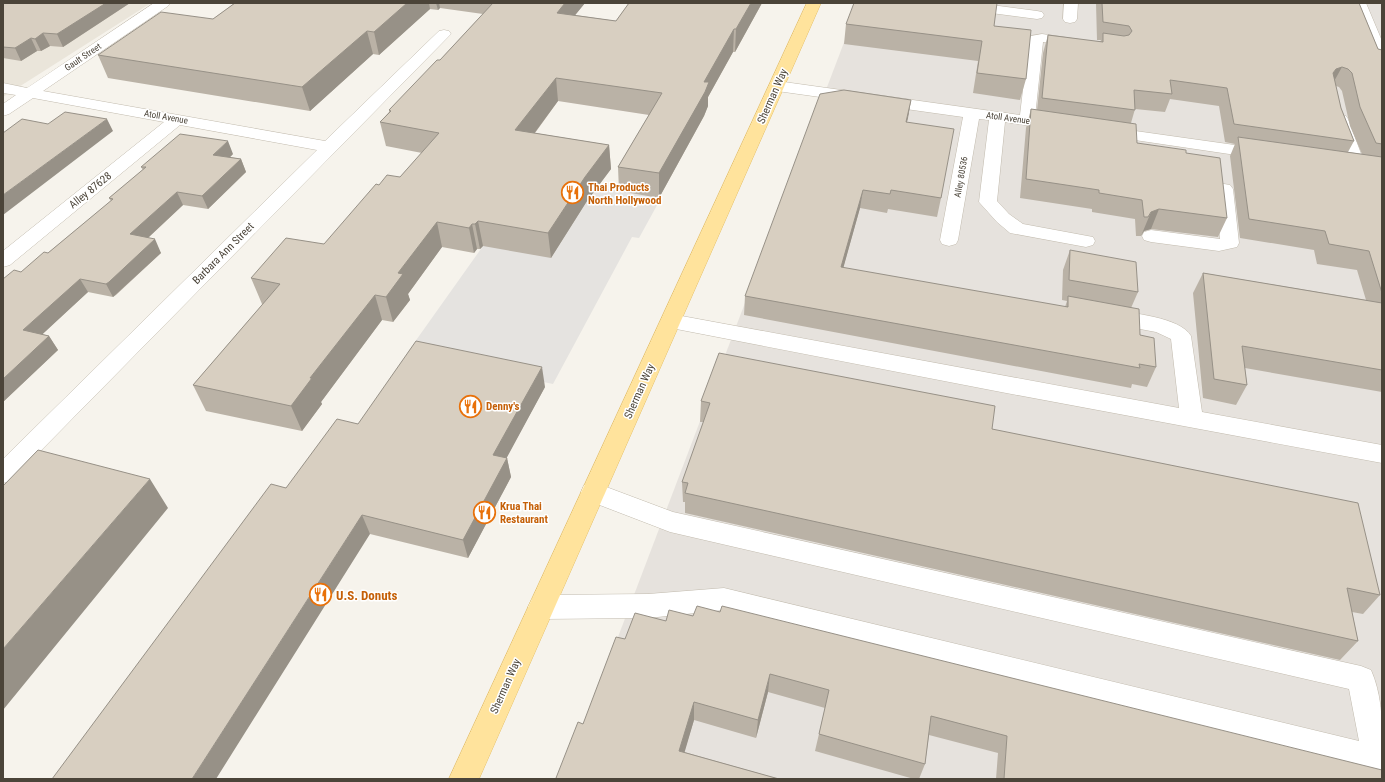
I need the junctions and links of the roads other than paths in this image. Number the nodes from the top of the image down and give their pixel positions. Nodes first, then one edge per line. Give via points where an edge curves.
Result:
1 (163, 3) edge
2 (814, 3) edge
3 (1071, 3) edge
4 (1359, 3) edge
5 (955, 5) edge
6 (1037, 15) dead end
7 (1070, 19) dead end
8 (444, 34) dead end
9 (1088, 44) edge
10 (1382, 59) edge
11 (777, 86) junction
12 (3, 88) edge
13 (30, 93) junction
14 (1336, 105) edge
15 (3, 111) edge
16 (972, 113) junction
17 (997, 116) junction
18 (177, 119) junction
19 (1027, 121) junction
20 (329, 146) junction
21 (1280, 156) edge
22 (1220, 160) junction
23 (1356, 167) edge
24 (1151, 236) edge
25 (949, 240) dead end
26 (1086, 240) dead end
27 (3, 261) edge
28 (1092, 313) edge
29 (671, 320) junction
30 (1191, 419) junction
31 (1382, 454) edge
32 (3, 474) edge
33 (593, 492) junction
34 (541, 607) junction
35 (464, 779) edge

1 - 13 street, Gault Street
2 - 11 main road, Sherman Way
3 - 7 street
4 - 10 street
5 - 6 street
8 - 20 street, Barbara Ann Street
9 - 19 street via 1036,39
11 - 16 street, Atoll Avenue
11 - 29 main road, Sherman Way
12 - 13 street, Atoll Avenue
13 - 15 street, Gault Street
13 - 18 street, Atoll Avenue
14 - 23 street
16 - 17 street, Atoll Avenue
16 - 25 street, Alley 80536
17 - 19 street, Atoll Avenue
17 - 26 street via 988,202 1017,229
18 - 20 street, Atoll Avenue
18 - 27 street, Alley 87628
19 - 22 street, Atoll Avenue via 1081,128
20 - 32 street, Barbara Ann Street
21 - 22 street, Atoll Avenue
22 - 24 street via 1230,243 1218,245
28 - 30 street via 1158,326 1181,336
29 - 30 street
29 - 33 main road, Sherman Way
30 - 31 street
33 - 34 main road, Sherman Way
33 - 34 street via 670,522 1361,679 1378,760 724,599 648,606
34 - 35 main road, Sherman Way

